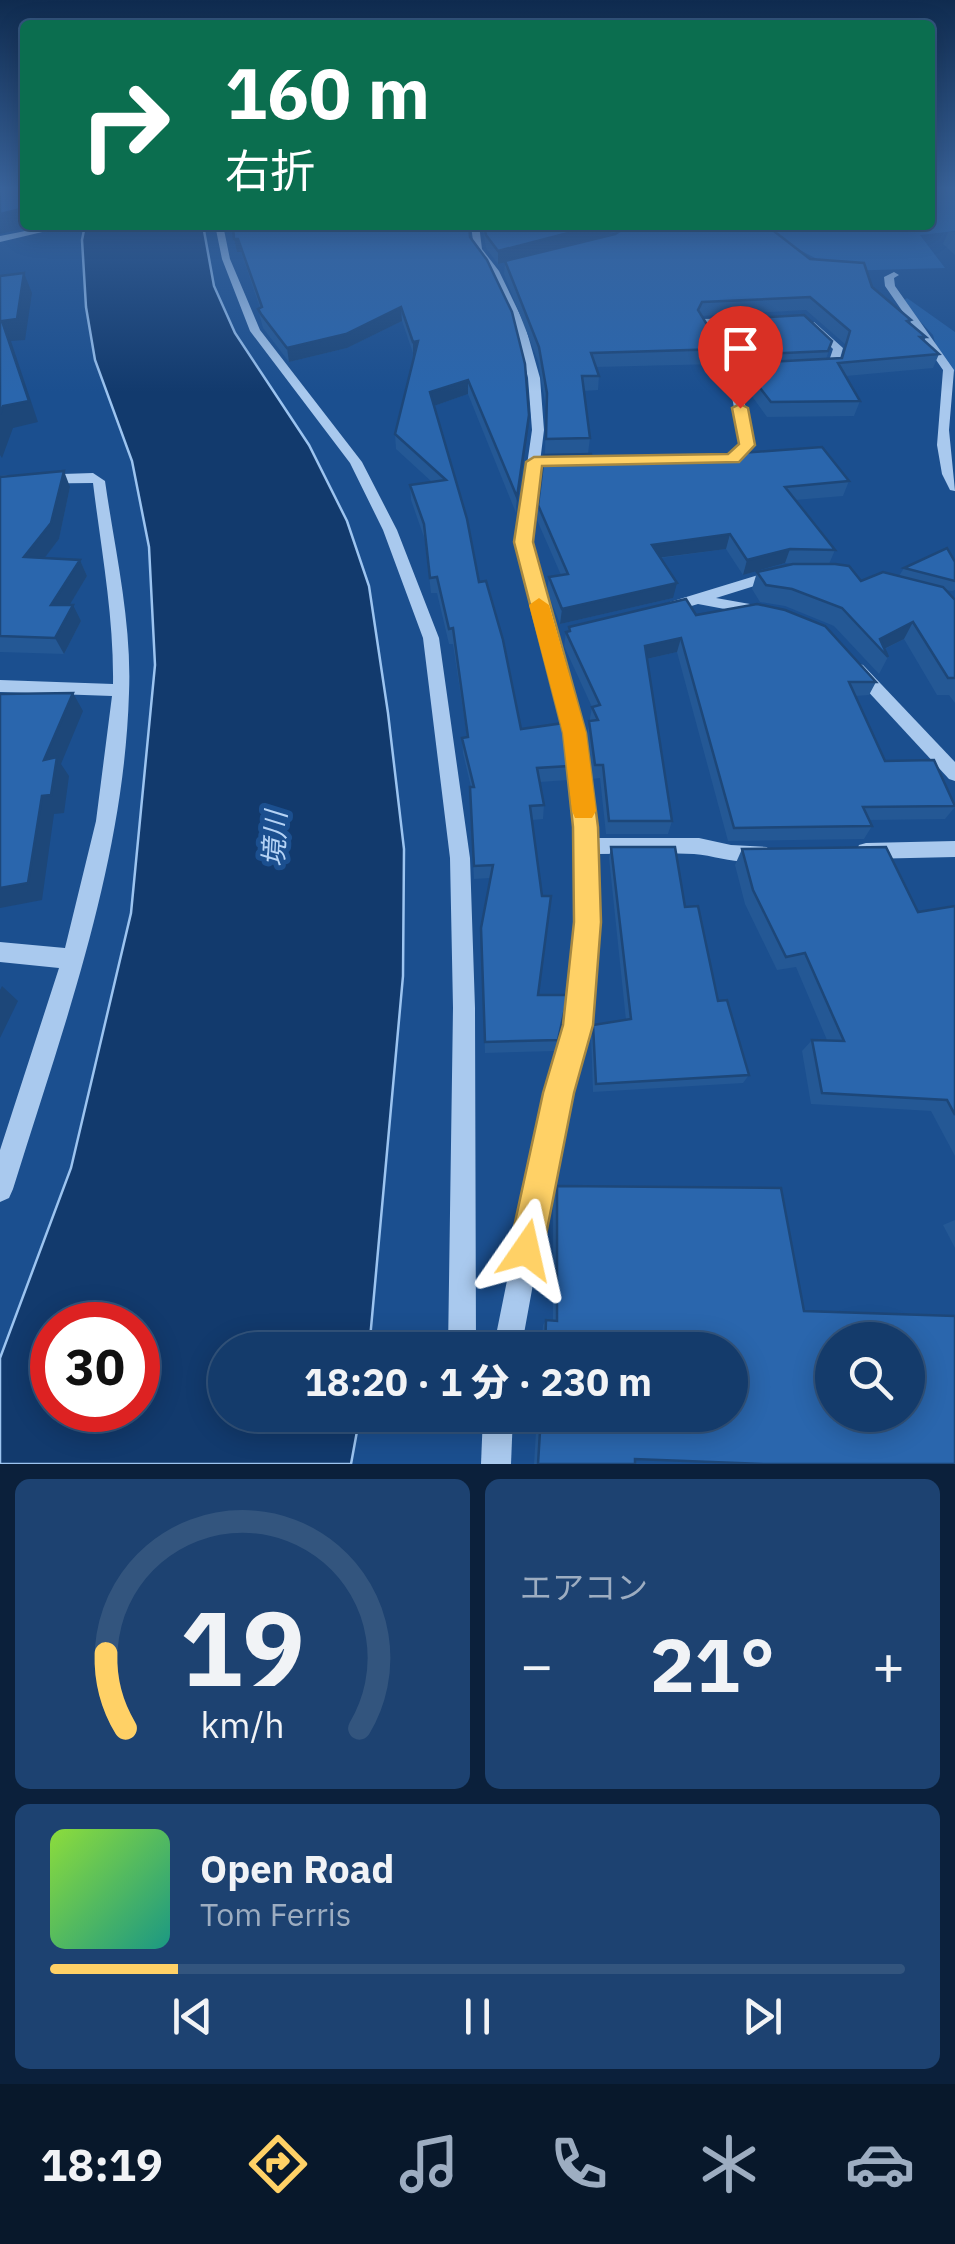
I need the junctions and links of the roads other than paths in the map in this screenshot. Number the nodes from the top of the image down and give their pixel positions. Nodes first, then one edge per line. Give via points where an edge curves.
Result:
1 (225, 255) edge
2 (486, 255) edge
3 (894, 275) dead end
4 (806, 317) edge
5 (754, 320) edge
6 (793, 369) edge
7 (773, 370) edge
8 (733, 372) junction
9 (693, 459) edge
10 (713, 459) edge
11 (594, 461) edge
12 (0, 480) edge
13 (955, 488) edge
14 (802, 572) edge
15 (703, 600) junction
16 (645, 614) edge
17 (784, 615) edge
18 (848, 658) edge
19 (0, 686) edge
20 (121, 690) junction
21 (955, 774) edge
22 (586, 846) junction
23 (955, 850) edge
24 (843, 851) edge
25 (787, 852) edge
26 (0, 952) edge
27 (72, 959) junction
28 (0, 1189) edge
29 (462, 1332) edge
30 (510, 1332) edge
31 (497, 1432) edge
32 (496, 1464) edge

1 - 29 street via 255,332 356,462 430,638 460,858
2 - 22 street via 502,269 534,378 544,461 524,542 557,634
3 - 13 street via 890,286 949,370 942,448
4 - 6 street via 838,348 832,367
5 - 8 street via 702,322
7 - 8 street
8 - 10 street via 747,445 733,459
9 - 11 street
12 - 20 street via 99,481
14 - 15 street via 762,576
15 - 16 street
15 - 17 street
18 - 21 street
19 - 20 street
20 - 27 street via 112,798
22 - 25 street
22 - 30 street via 578,1025 547,1142
23 - 24 street
26 - 27 street
27 - 28 street
31 - 32 street

